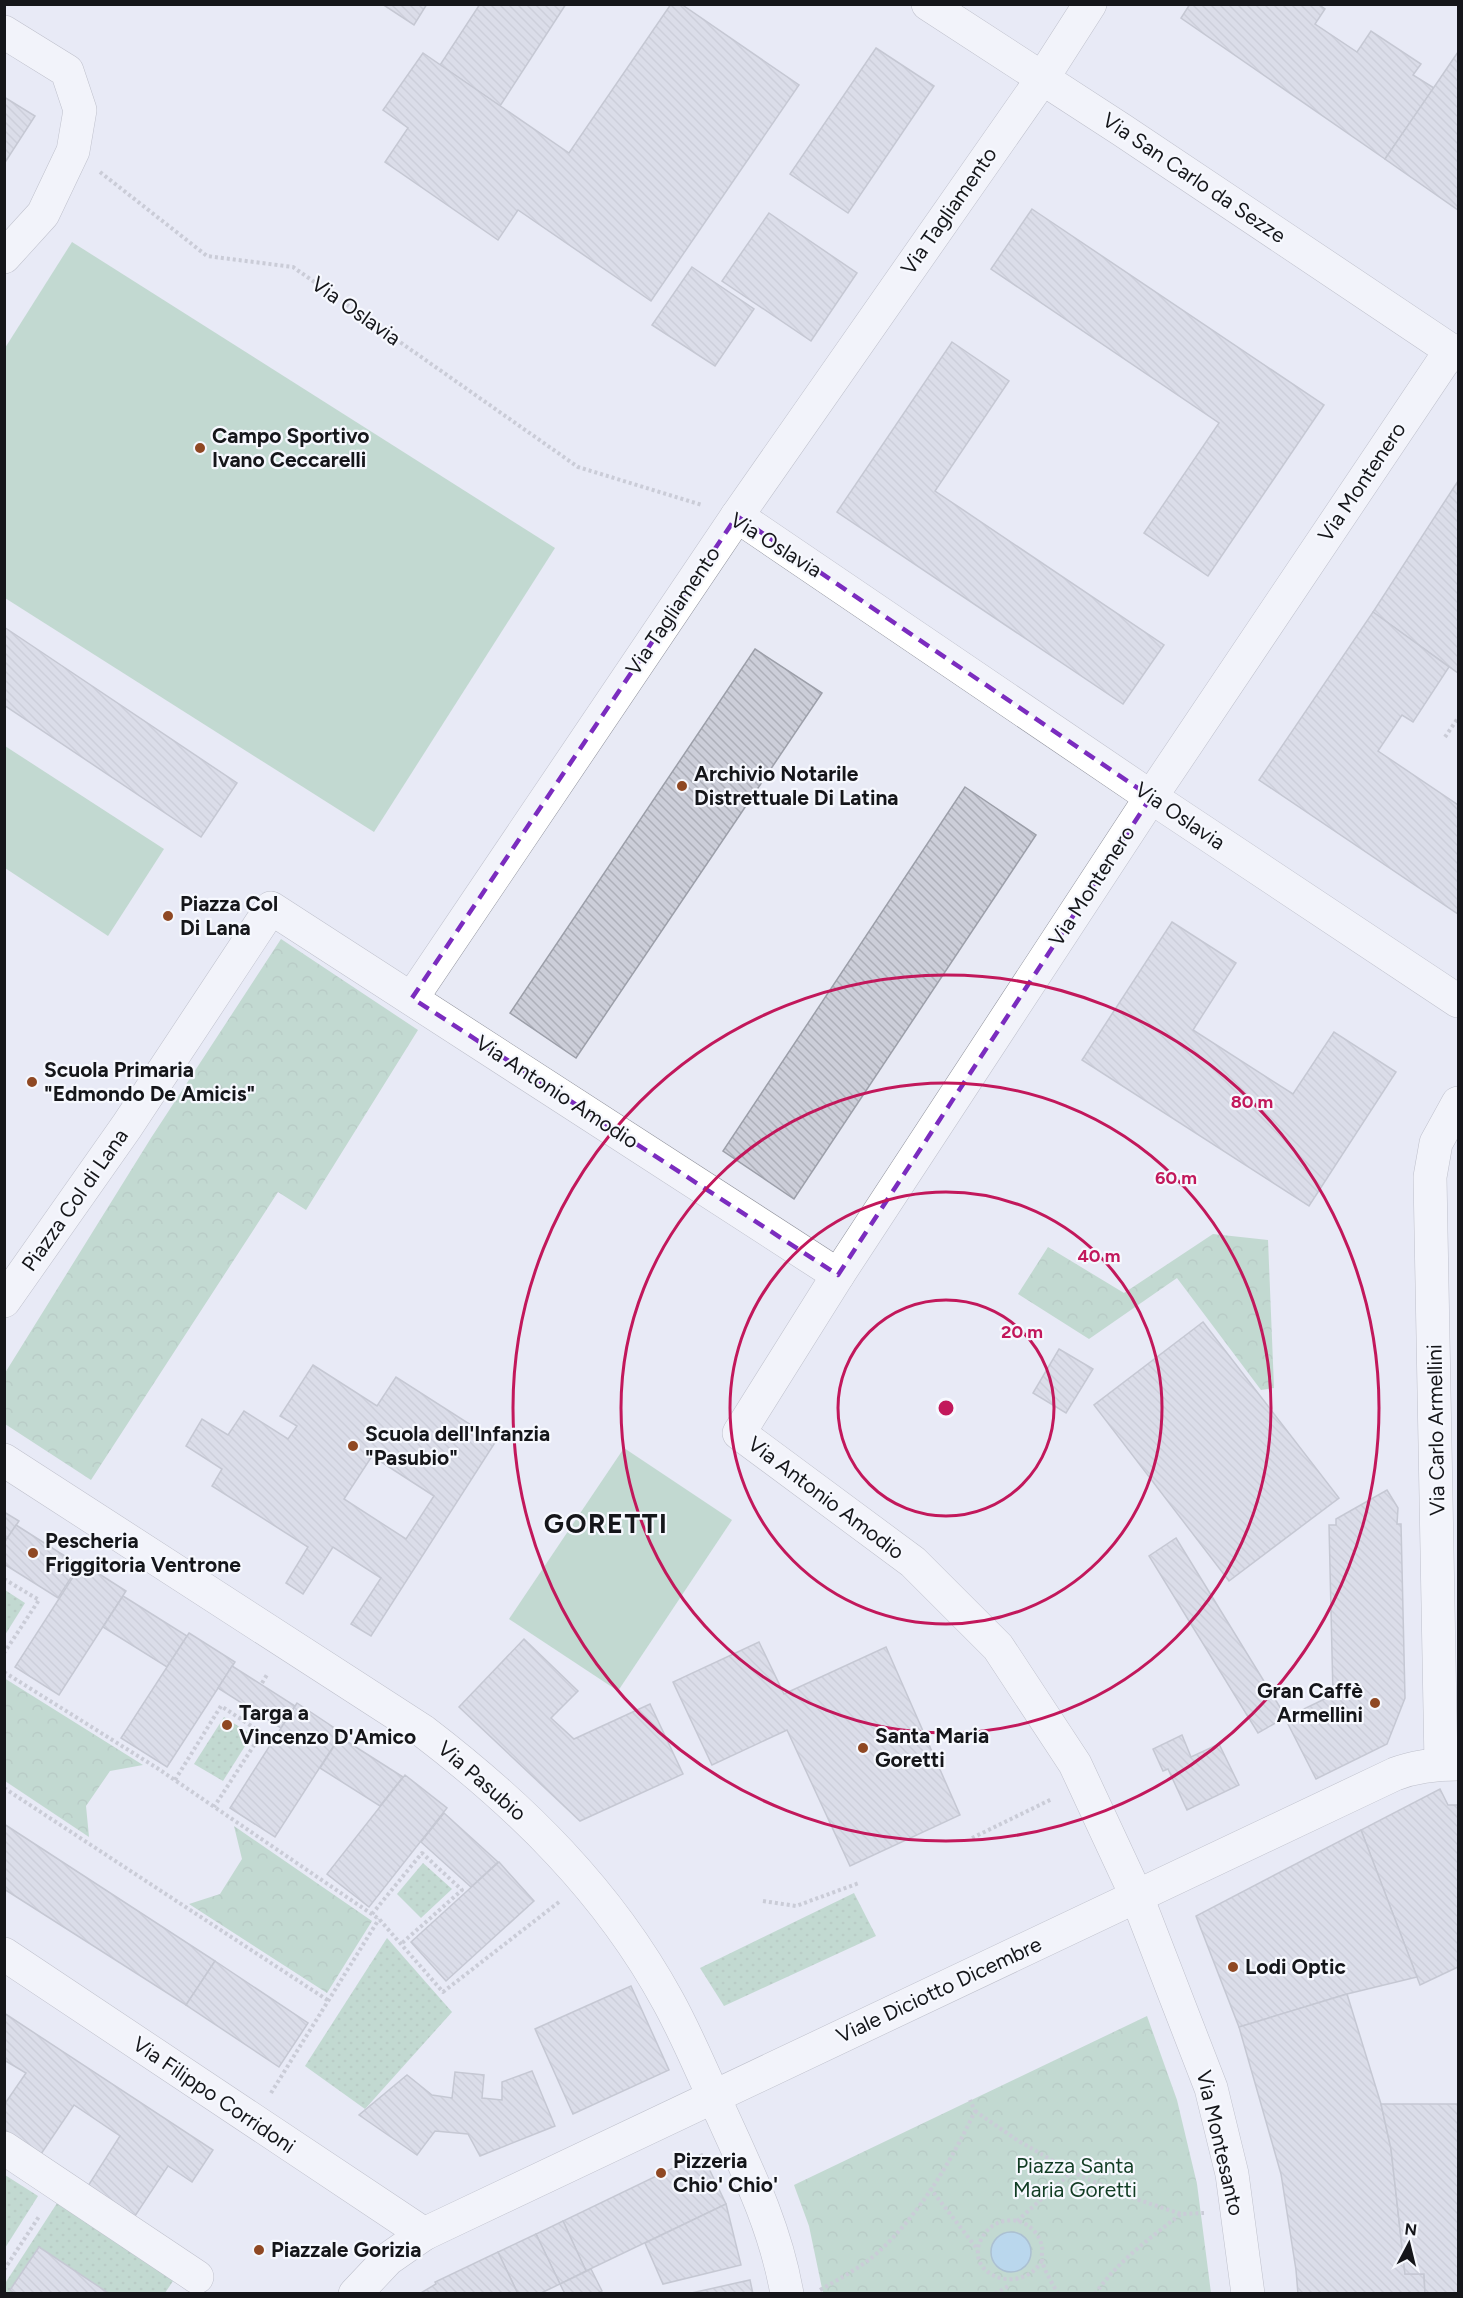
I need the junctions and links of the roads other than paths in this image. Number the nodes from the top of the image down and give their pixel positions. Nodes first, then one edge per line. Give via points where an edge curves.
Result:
1 (928, 4) edge
2 (1090, 4) edge
3 (4, 32) edge
4 (1042, 79) junction
5 (4, 257) edge
6 (1455, 352) edge
7 (737, 516) junction
8 (1151, 797) junction
9 (412, 998) junction
10 (1458, 1001) edge
11 (1458, 1103) edge
12 (838, 1275) junction
13 (4, 1301) edge
14 (4, 1460) edge
15 (1450, 1764) edge
16 (1137, 1897) junction
17 (4, 1954) edge
18 (713, 2097) junction
19 (4, 2148) edge
20 (424, 2234) junction
21 (197, 2277) dead end
22 (802, 2293) edge
23 (355, 2294) edge
24 (1248, 2294) edge

1 - 4 street, Via San Carlo da Sezze
2 - 4 street, Via Tagliamento
3 - 5 street via 67,71 81,110 73,151 43,214
4 - 6 street, Via San Carlo da Sezze
4 - 7 street, Via Tagliamento
6 - 8 street, Via Montenero
7 - 8 street, Via Oslavia
7 - 9 street, Via Tagliamento
8 - 10 street, Via Oslavia
8 - 12 street, Via Montenero
9 - 12 street, Via Antonio Amodio
9 - 13 street, Piazza Col di Lana via 271,908 127,1126
11 - 15 street, Via Carlo Armellini via 1436,1143 1430,1177
12 - 16 street, Via Antonio Amodio via 739,1433 913,1562 998,1647 1075,1764
14 - 18 street, Via Pasubio via 423,1731 515,1806 609,1909 668,2001
15 - 16 street, Viale Diciotto Dicembre via 1411,1768 1395,1774
16 - 18 street, Viale Diciotto Dicembre
16 - 24 street, Via Montesanto via 1211,2088 1232,2174
17 - 20 street, Via Filippo Corridoni
18 - 20 street, Viale Diciotto Dicembre
18 - 22 street, Via Pasubio
19 - 21 street
20 - 23 street via 388,2259

